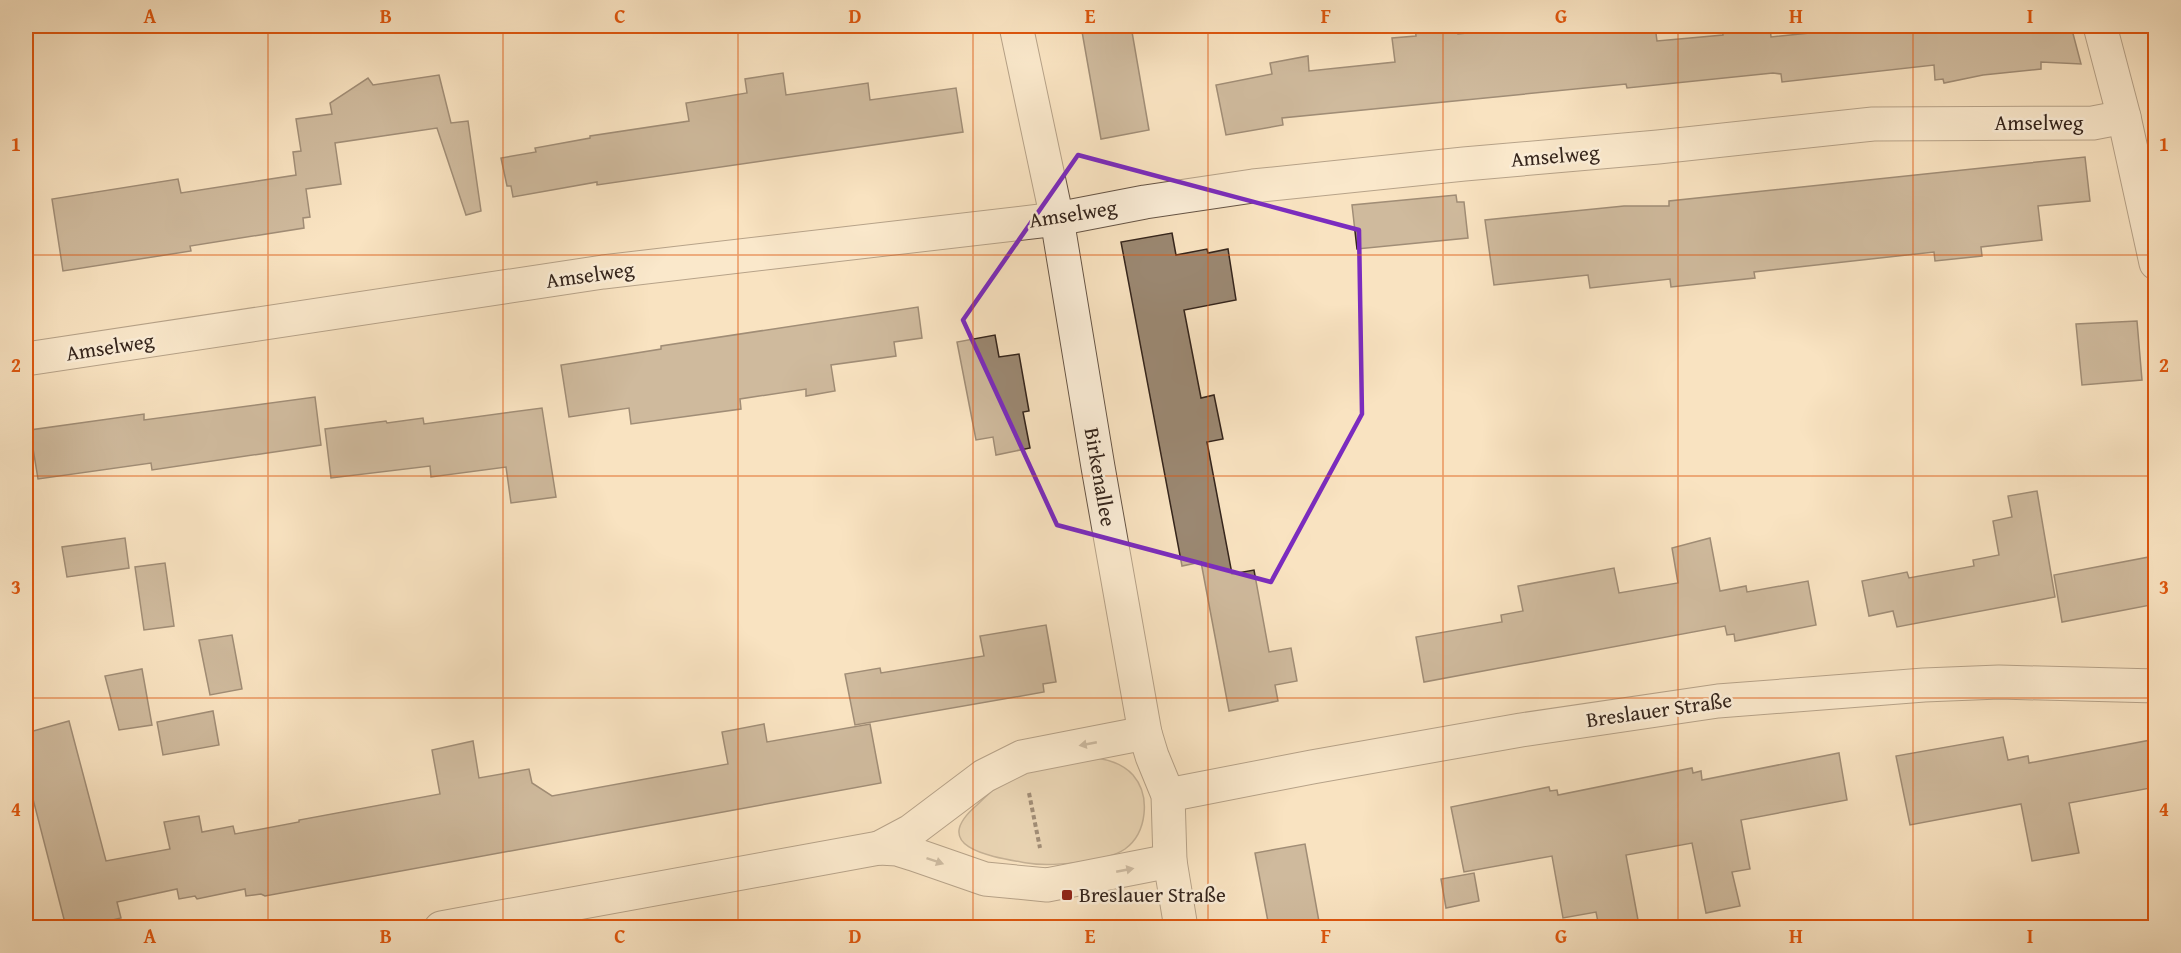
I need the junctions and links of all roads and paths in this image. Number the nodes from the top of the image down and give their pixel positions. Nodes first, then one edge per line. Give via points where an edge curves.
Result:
1 (1016, 26) edge
2 (2100, 26) edge
3 (2136, 130) edge
4 (1057, 219) junction
5 (2156, 263) edge
6 (26, 359) edge
7 (2156, 686) edge
8 (1145, 734) junction
9 (1022, 757) junction
10 (1168, 795) junction
11 (879, 848) junction
12 (1170, 861) junction
13 (1047, 885) junction
14 (441, 927) edge
15 (1181, 927) edge

1 - 4 street, Birkenallee
2 - 3 street
3 - 4 street, Amselweg via 2093,123 1873,124 1253,186
3 - 5 street
4 - 6 street, Amselweg via 603,272
4 - 8 street, Birkenallee
7 - 10 street, Breslauer Straße via 1988,682 1718,701 1509,732
8 -> 9 street
8 - 10 street, Birkenallee
9 - 11 street via 984,776 911,831
9 - 13 path
10 - 12 street, Birkenallee
11 -> 13 street via 897,849 985,879
11 - 14 street
13 -> 12 street
12 - 15 street, Birkenallee

